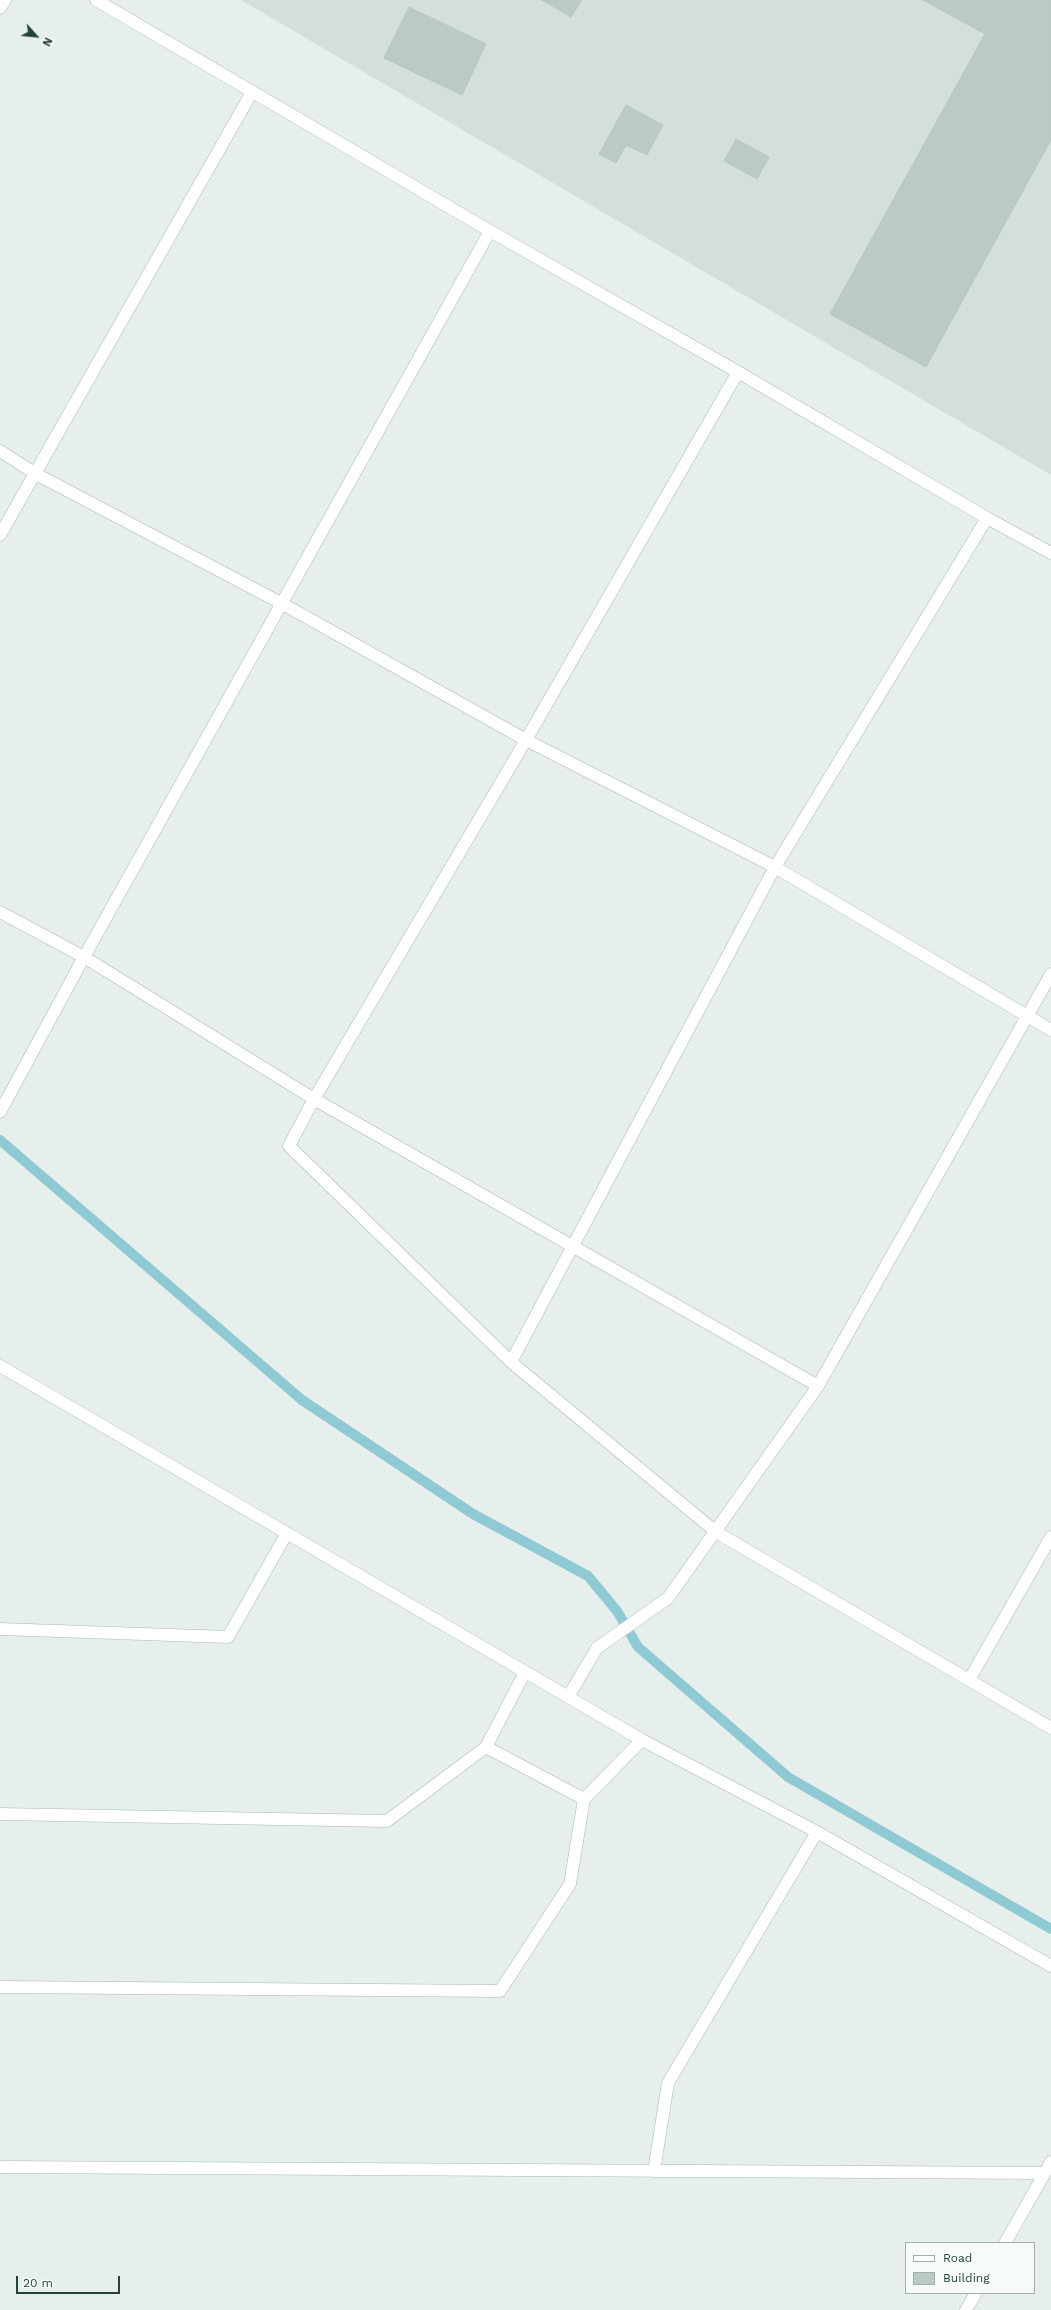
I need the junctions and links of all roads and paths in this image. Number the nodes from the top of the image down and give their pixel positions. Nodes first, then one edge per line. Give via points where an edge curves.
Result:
1 (5, 0) edge
2 (96, 0) edge
3 (0, 8) edge
4 (252, 92) junction
5 (490, 231) junction
6 (738, 372) junction
7 (0, 451) edge
8 (36, 474) junction
9 (987, 518) junction
10 (0, 535) edge
11 (1051, 553) edge
12 (281, 603) junction
13 (526, 740) junction
14 (775, 867) junction
15 (0, 912) edge
16 (84, 957) junction
17 (1051, 974) edge
18 (1026, 1016) junction
19 (1051, 1030) edge
20 (314, 1099) junction
21 (0, 1112) edge
22 (572, 1248) junction
23 (511, 1362) junction
24 (0, 1366) edge
25 (818, 1386) junction
26 (716, 1532) junction
27 (287, 1533) junction
28 (1051, 1537) edge
29 (0, 1629) edge
30 (525, 1672) junction
31 (969, 1680) junction
32 (568, 1697) junction
33 (1051, 1728) edge
34 (642, 1740) junction
35 (486, 1747) junction
36 (584, 1800) junction
37 (0, 1814) edge
38 (817, 1832) junction
39 (1051, 1966) edge
40 (0, 1987) edge
41 (0, 2167) edge
42 (1048, 2168) edge
43 (654, 2170) junction
44 (1006, 2242) edge
45 (975, 2294) edge
46 (966, 2310) edge

1 - 3 street
2 - 4 street
4 - 5 street
4 - 8 street
5 - 6 street
5 - 12 street
6 - 9 street
6 - 13 street
7 - 8 street
8 - 10 street
8 - 12 street
9 - 11 street
9 - 14 street
12 - 13 street
12 - 16 street
13 - 14 street
13 - 20 street
14 - 18 street
14 - 22 street
15 - 16 street
16 - 20 street
16 - 21 street
17 - 18 street
18 - 19 street
18 - 25 street
20 - 22 street
20 - 23 street via 289,1146
22 - 23 street
22 - 25 street
23 - 26 street
24 - 27 street
25 - 26 street
26 - 31 street
26 - 32 street via 668,1598 597,1648
27 - 29 street via 228,1637
27 - 30 street
28 - 31 street
30 - 32 street
30 - 35 street
31 - 33 street
32 - 34 street
34 - 36 street
34 - 38 street
35 - 36 street
35 - 37 street via 387,1821
36 - 40 street via 570,1884 500,1991
38 - 39 street
38 - 43 street via 668,2083
41 - 43 street
42 - 43 street
42 - 44 street
45 - 46 street

